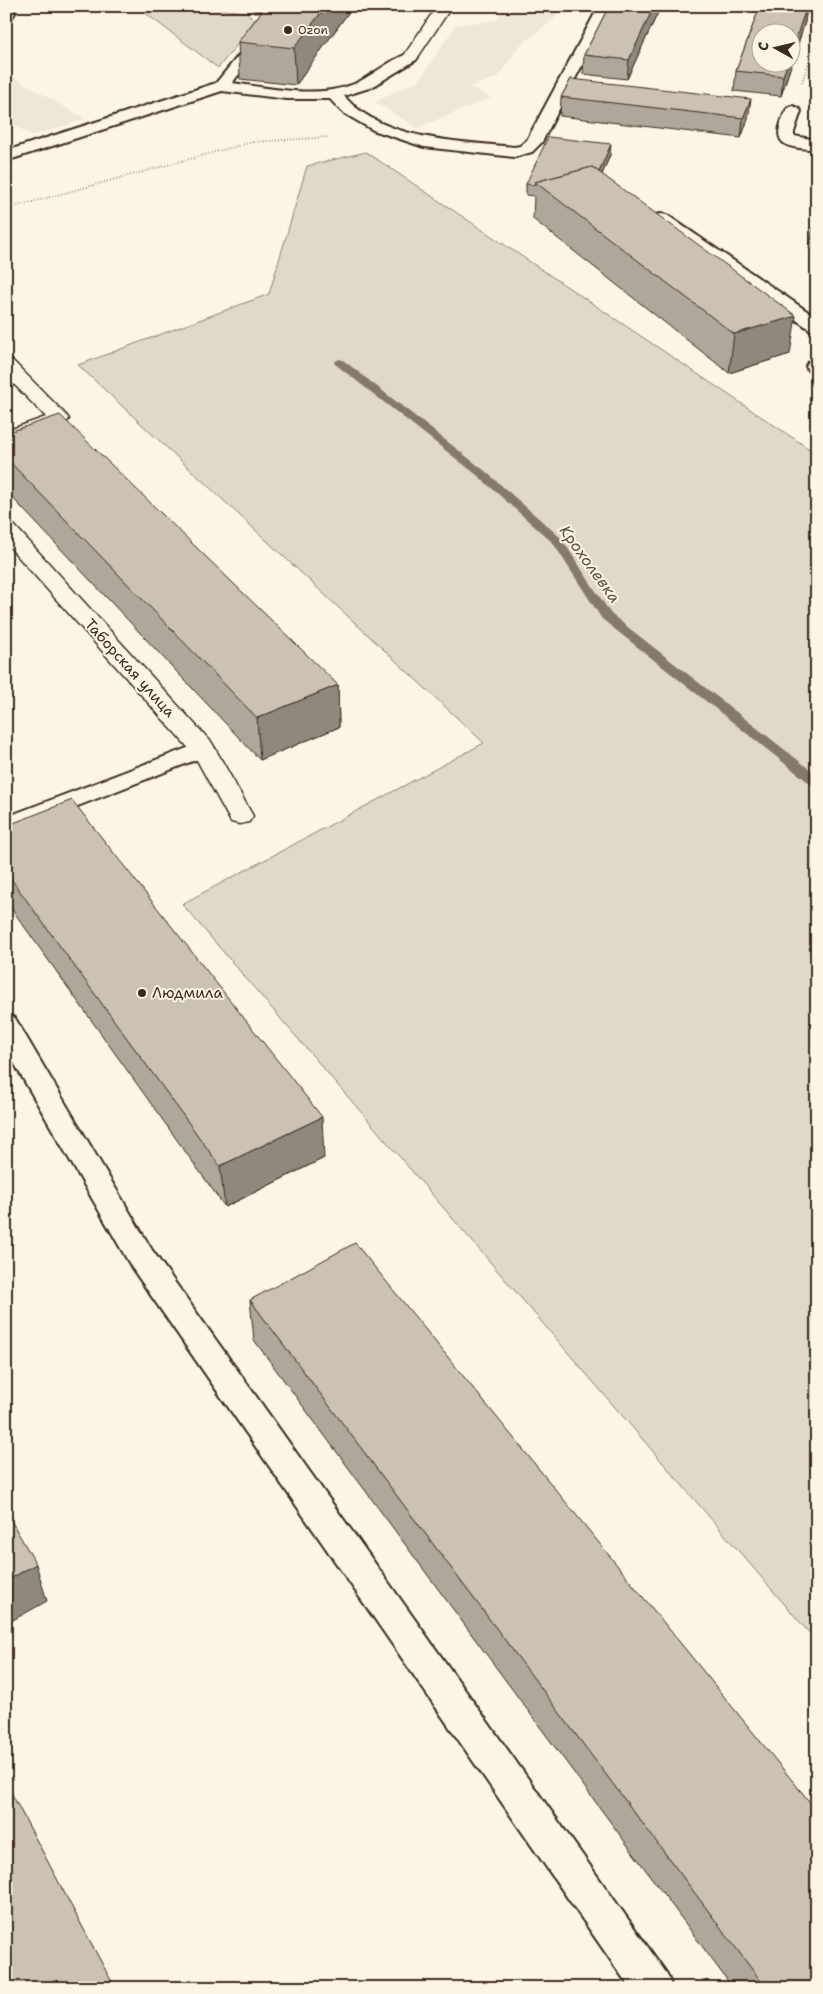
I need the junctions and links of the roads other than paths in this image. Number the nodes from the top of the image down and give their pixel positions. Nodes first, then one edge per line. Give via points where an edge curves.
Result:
1 (258, 6) edge
2 (445, 6) edge
3 (606, 6) edge
4 (6, 8) edge
5 (6, 16) edge
6 (411, 57) joint
7 (222, 86) junction
8 (333, 93) junction
9 (793, 111) road end
10 (817, 145) edge
11 (6, 155) edge
12 (648, 209) edge
13 (817, 326) edge
14 (6, 365) edge
15 (6, 438) edge
16 (6, 530) edge
17 (203, 749) junction
18 (240, 816) dead end
19 (6, 826) edge
20 (6, 1024) edge
21 (653, 1988) edge

1 - 7 lane via 284,9
2 - 6 street
3 - 8 lane via 534,142 526,149 499,151 424,142 378,128 346,109
4 - 5 lane
6 - 8 lane via 350,91
7 - 8 lane via 288,93
7 - 11 lane
9 - 10 lane via 787,138 793,142
12 - 13 lane
14 - 15 street via 59,419
16 - 17 street, Таборская улица
17 - 18 street, Таборская улица
17 - 19 lane
20 - 21 lane via 142,1259

